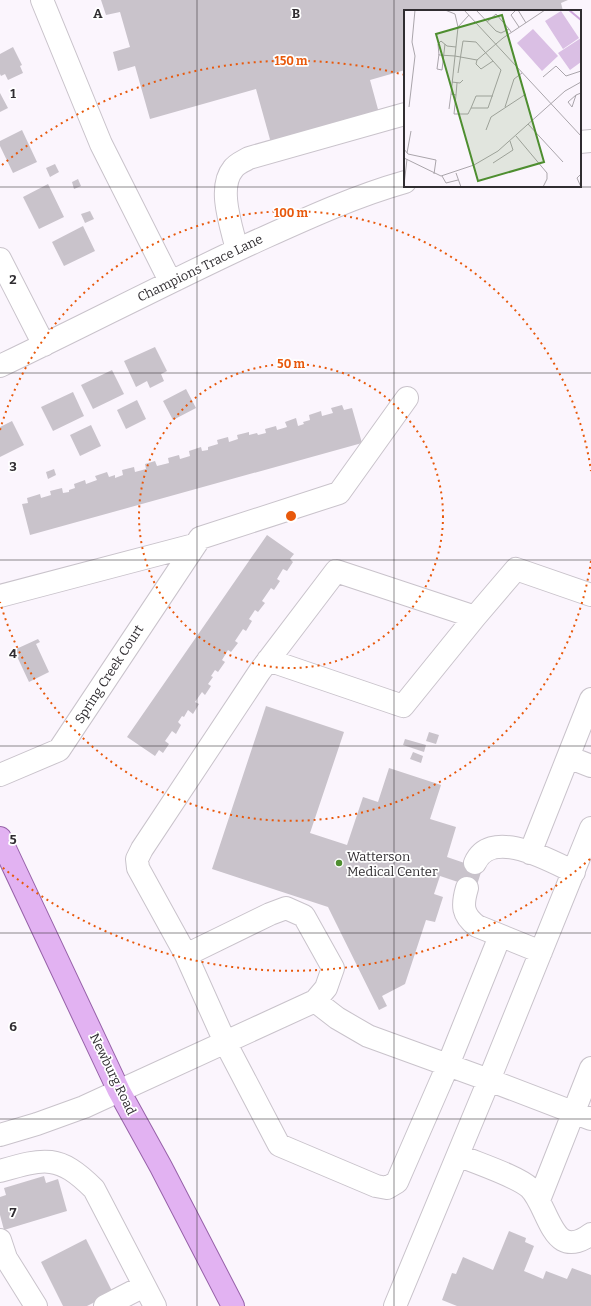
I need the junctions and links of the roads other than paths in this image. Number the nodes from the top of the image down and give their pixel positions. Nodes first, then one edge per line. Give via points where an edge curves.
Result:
1 (42, 0) edge
2 (404, 114) edge
3 (591, 141) edge
4 (581, 142) edge
5 (404, 182) edge
6 (237, 250) junction
7 (0, 259) edge
8 (170, 281) junction
9 (44, 345) junction
10 (0, 366) edge
11 (407, 398) dead end
12 (194, 545) junction
13 (591, 595) edge
14 (0, 596) edge
15 (475, 617) junction
16 (268, 660) junction
17 (591, 699) edge
18 (568, 757) junction
19 (591, 766) edge
20 (0, 774) edge
21 (591, 828) edge
22 (0, 838) edge
23 (530, 853) junction
24 (475, 863) dead end
25 (574, 872) junction
26 (466, 888) dead end
27 (500, 936) junction
28 (541, 952) junction
29 (186, 955) junction
30 (315, 1001) junction
31 (225, 1042) junction
32 (448, 1065) junction
33 (591, 1068) edge
34 (489, 1080) junction
35 (119, 1091) junction
36 (583, 1116) edge
37 (0, 1135) edge
38 (458, 1155) junction
39 (0, 1171) edge
40 (539, 1200) junction
41 (591, 1234) edge
42 (0, 1240) edge
43 (144, 1286) junction
44 (36, 1306) edge
45 (105, 1306) edge
46 (154, 1306) edge
47 (232, 1306) edge
48 (395, 1306) edge

1 - 8 street via 101,144
2 - 6 street via 249,158 233,168 226,182 226,196
3 - 4 street
5 - 6 street, Champions Trace Lane via 356,198
6 - 8 street, Champions Trace Lane
7 - 9 street
8 - 9 street, Champions Trace Lane
9 - 10 street, Champions Trace Lane
11 - 12 street via 339,493 200,538
12 - 14 street
12 - 20 street, Spring Creek Court via 59,750
13 - 15 street via 516,569
15 - 16 street via 403,706
15 - 16 street via 336,571
16 - 29 street via 137,859 138,868
17 - 18 street
18 - 19 street
18 - 23 street
21 - 25 street
22 - 35 main road, Newburg Road
23 - 24 street via 508,846 496,846 485,850
23 - 25 street
25 - 28 street
26 - 27 street via 464,909 468,920
27 - 28 street
27 - 32 street
28 - 34 street
29 - 30 street via 286,908 304,916 333,968 326,988
29 - 31 street
30 - 31 street
30 - 32 street via 337,1018 368,1036
31 - 32 street via 279,1145 376,1186 387,1188 397,1182
31 - 35 street
32 - 34 street
33 - 36 street
34 - 36 street
34 - 38 street
35 - 37 street via 52,1119
35 - 47 main road, Newburg Road
36 - 40 street
38 - 40 street via 513,1178 530,1188
38 - 48 street
39 - 43 street via 51,1160 80,1175 94,1189
40 - 41 street via 550,1225 562,1239 571,1242 585,1239
42 - 44 street via 6,1258
43 - 45 street
43 - 46 street

